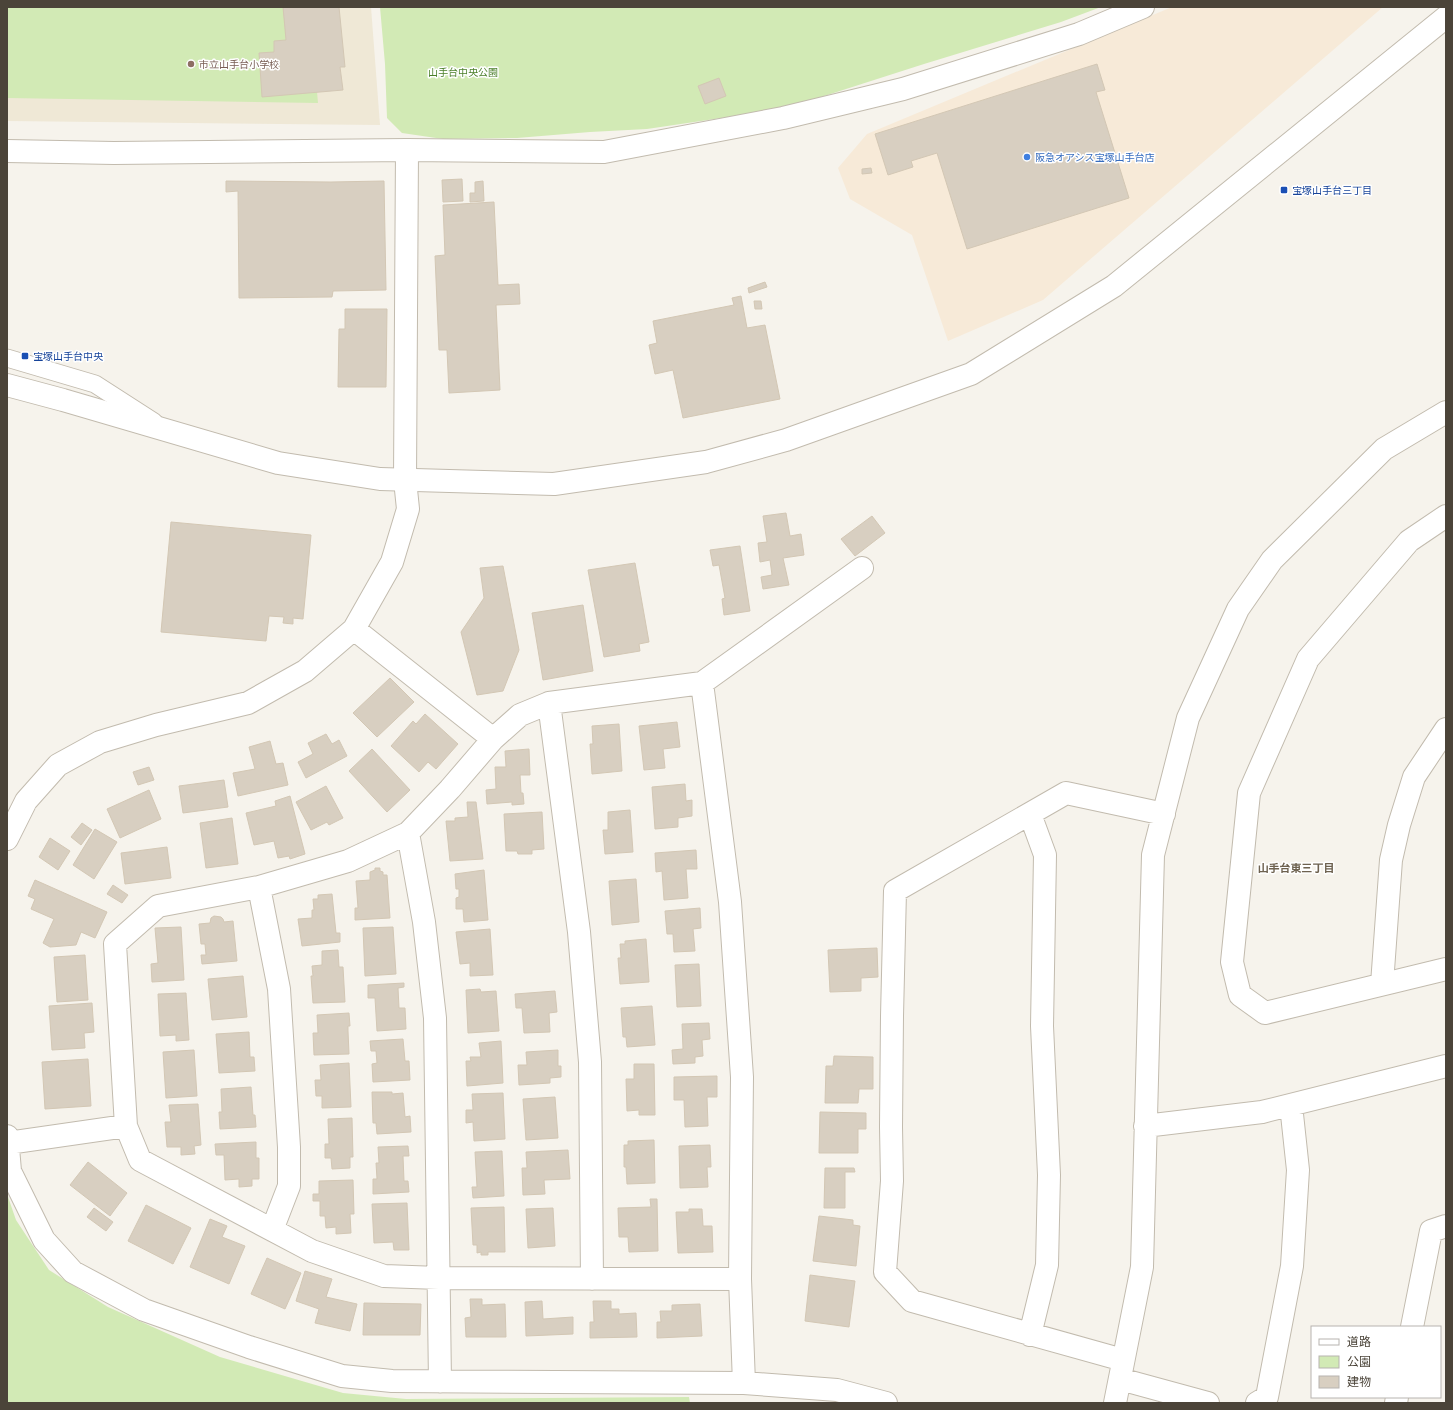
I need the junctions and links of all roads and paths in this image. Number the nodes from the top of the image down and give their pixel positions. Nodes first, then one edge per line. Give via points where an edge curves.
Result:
1 (1143, 7) edge
2 (1446, 17) edge
3 (407, 150) junction
4 (7, 151) edge
5 (7, 358) edge
6 (7, 386) edge
7 (1446, 412) edge
8 (167, 430) junction
9 (405, 480) junction
10 (1446, 516) edge
11 (862, 568) dead end
12 (354, 629) junction
13 (702, 683) junction
14 (549, 703) junction
15 (1446, 729) edge
16 (493, 739) junction
17 (1030, 814) junction
18 (1164, 814) junction
19 (408, 833) junction
20 (7, 839) edge
21 (259, 887) junction
22 (1446, 969) edge
23 (1382, 984) junction
24 (1446, 1066) edge
25 (1291, 1105) junction
26 (126, 1126) junction
27 (1145, 1126) junction
28 (7, 1136) edge
29 (8, 1143) edge
30 (1446, 1226) edge
31 (272, 1230) junction
32 (439, 1278) junction
33 (592, 1279) junction
34 (740, 1279) junction
35 (1412, 1326) edge
36 (1030, 1335) junction
37 (1121, 1370) junction
38 (440, 1382) junction
39 (744, 1383) junction
40 (886, 1403) edge
41 (1115, 1403) edge
42 (1208, 1403) edge
43 (1257, 1403) edge

1 - 3 street via 1079,34 903,89 775,120 604,152
2 - 9 street via 1114,286 970,374 786,440 706,462 554,484
3 - 4 street via 114,153
3 - 9 street
5 - 8 lane via 95,384
6 - 8 street
7 - 18 street via 1384,449 1272,560 1238,609 1188,718
8 - 9 street via 278,463 380,479
9 - 12 street via 408,509 392,562
10 - 23 street via 1408,541 1308,659 1250,793 1232,962 1240,995 1265,1013
11 - 13 street
12 - 16 street
12 - 20 street via 305,671 248,703 156,725 100,742 58,765 26,801
13 - 14 street
13 - 34 street via 730,902 741,1069
14 - 16 street via 520,715
14 - 33 street via 579,932 590,1062
15 - 23 street via 1414,777 1399,825 1391,860
16 - 19 street
17 - 18 street via 1066,793
17 - 36 street via 1045,855 1042,1026 1049,1175 1046,1265
17 - 36 street via 895,891 892,1181 885,1272 912,1301
18 - 27 street via 1153,855
19 - 21 street via 348,861
19 - 32 street via 424,922 435,1018
21 - 26 street via 158,906 115,944
21 - 31 street via 279,988 289,1147 289,1186
22 - 23 street
24 - 25 street
25 - 27 street via 1262,1112
25 - 43 street via 1298,1170 1292,1266 1267,1397
26 - 29 street
26 - 31 street via 140,1160
27 - 37 street via 1142,1267
28 - 29 street
29 - 38 street via 10,1171 44,1240 73,1272 144,1310 249,1348 342,1376
30 - 35 street via 1431,1231
31 - 32 street via 312,1251 384,1276
32 - 33 street
32 - 38 street
33 - 34 street
34 - 39 street
36 - 37 street
37 - 41 street
37 - 42 street
38 - 39 street
39 - 40 street via 837,1390

